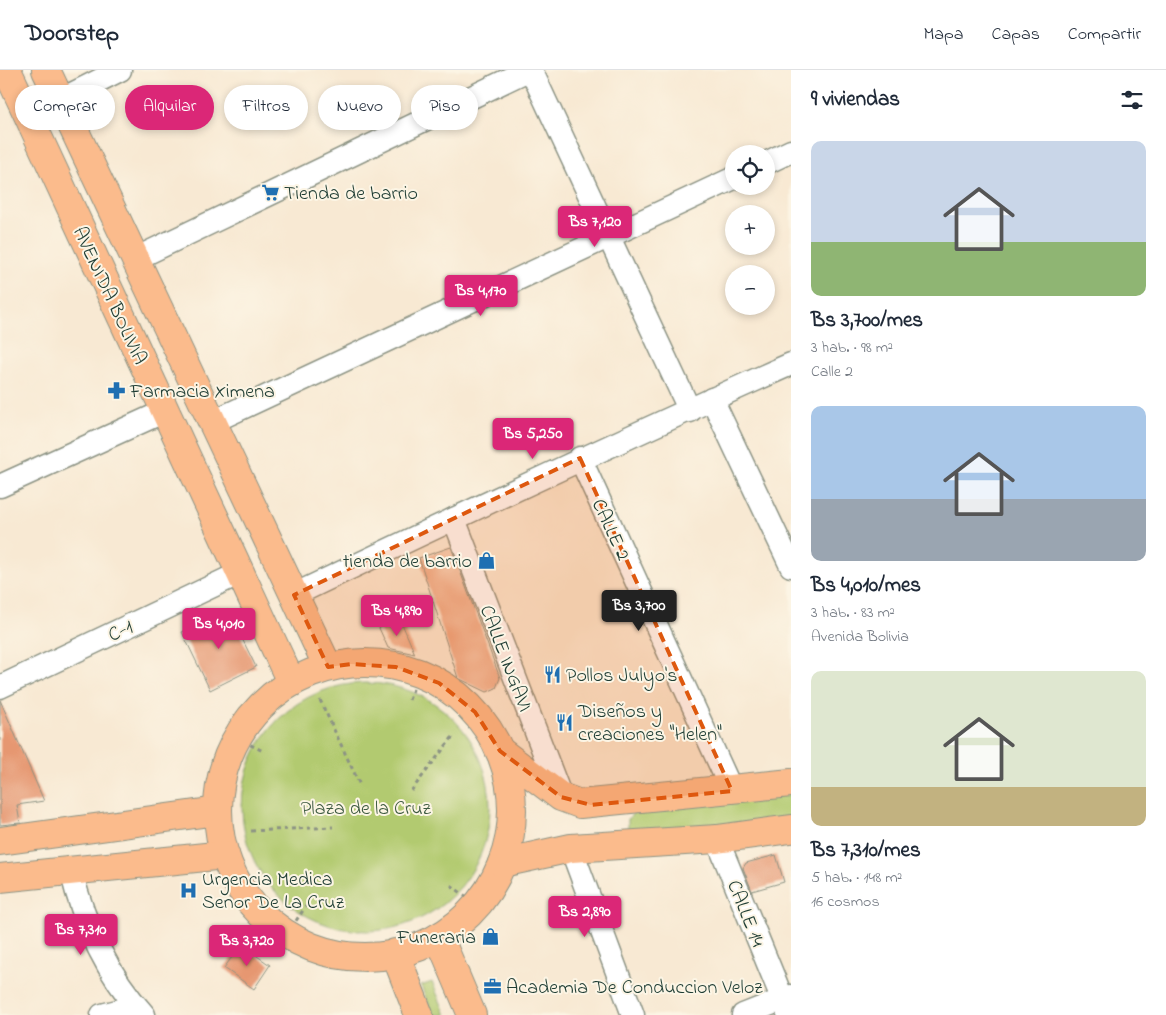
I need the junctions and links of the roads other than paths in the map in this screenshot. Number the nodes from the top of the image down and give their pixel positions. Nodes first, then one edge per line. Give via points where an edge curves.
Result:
1 (7, 70) edge
2 (46, 70) edge
3 (120, 70) edge
4 (529, 70) edge
5 (53, 85) edge
6 (90, 85) edge
7 (74, 130) edge
8 (791, 151) edge
9 (775, 159) edge
10 (725, 182) edge
11 (610, 236) junction
12 (135, 259) junction
13 (791, 364) edge
14 (712, 399) junction
15 (165, 411) junction
16 (690, 411) junction
17 (212, 422) junction
18 (580, 458) junction
19 (2, 481) edge
20 (454, 519) junction
21 (791, 566) edge
22 (240, 573) junction
23 (294, 595) junction
24 (328, 667) junction
25 (291, 682) junction
26 (0, 687) edge
27 (500, 750) junction
28 (791, 783) edge
29 (732, 790) junction
30 (561, 797) junction
31 (218, 811) junction
32 (791, 829) edge
33 (717, 839) junction
34 (0, 841) edge
35 (571, 848) junction
36 (225, 855) junction
37 (502, 863) junction
38 (71, 870) junction
39 (0, 878) edge
40 (439, 937) junction
41 (395, 954) junction
42 (788, 1003) edge
43 (138, 1009) edge
44 (102, 1015) edge
45 (419, 1015) edge
46 (472, 1015) edge
47 (633, 1015) edge
48 (743, 1015) edge

1 - 15 main road, AVENIDA BOLIVIA
2 - 5 main road, AVENIDA BOLIVIA
3 - 6 street
4 - 11 street
4 - 12 street
7 - 12 main road, AVENIDA BOLIVIA
8 - 9 street
10 - 11 street
11 - 16 street
11 - 17 street
12 - 17 main road, AVENIDA BOLIVIA
13 - 14 street
14 - 16 street
14 - 21 street
15 - 19 street
15 - 22 main road, AVENIDA BOLIVIA
16 - 18 street
17 - 23 main road, AVENIDA BOLIVIA
18 - 20 street
18 - 29 street, CALLE 2
20 - 23 street
20 - 30 street, CALLE INGAVI
22 - 25 main road, AVENIDA BOLIVIA
22 - 26 street, C-1
23 - 24 main road, AVENIDA BOLIVIA
24 - 25 main road
24 - 27 main road via 374,663 419,673 458,696 475,712
25 - 31 main road via 256,710 236,738 224,767
27 - 30 main road
27 - 37 main road via 507,772 512,818
28 - 29 main road
29 - 30 main road via 591,805
31 - 34 main road
31 - 36 main road
32 - 33 main road
33 - 35 main road
33 - 42 street, CALLE 14
35 - 37 main road
35 - 47 street
36 - 38 main road
36 - 41 main road via 248,898 287,934 305,944 352,956
37 - 40 main road via 492,885 477,905 460,923
38 - 39 main road
38 - 43 street via 78,898 100,953
40 - 41 main road
40 - 46 main road
41 - 45 main road
42 - 48 street
43 - 44 street

